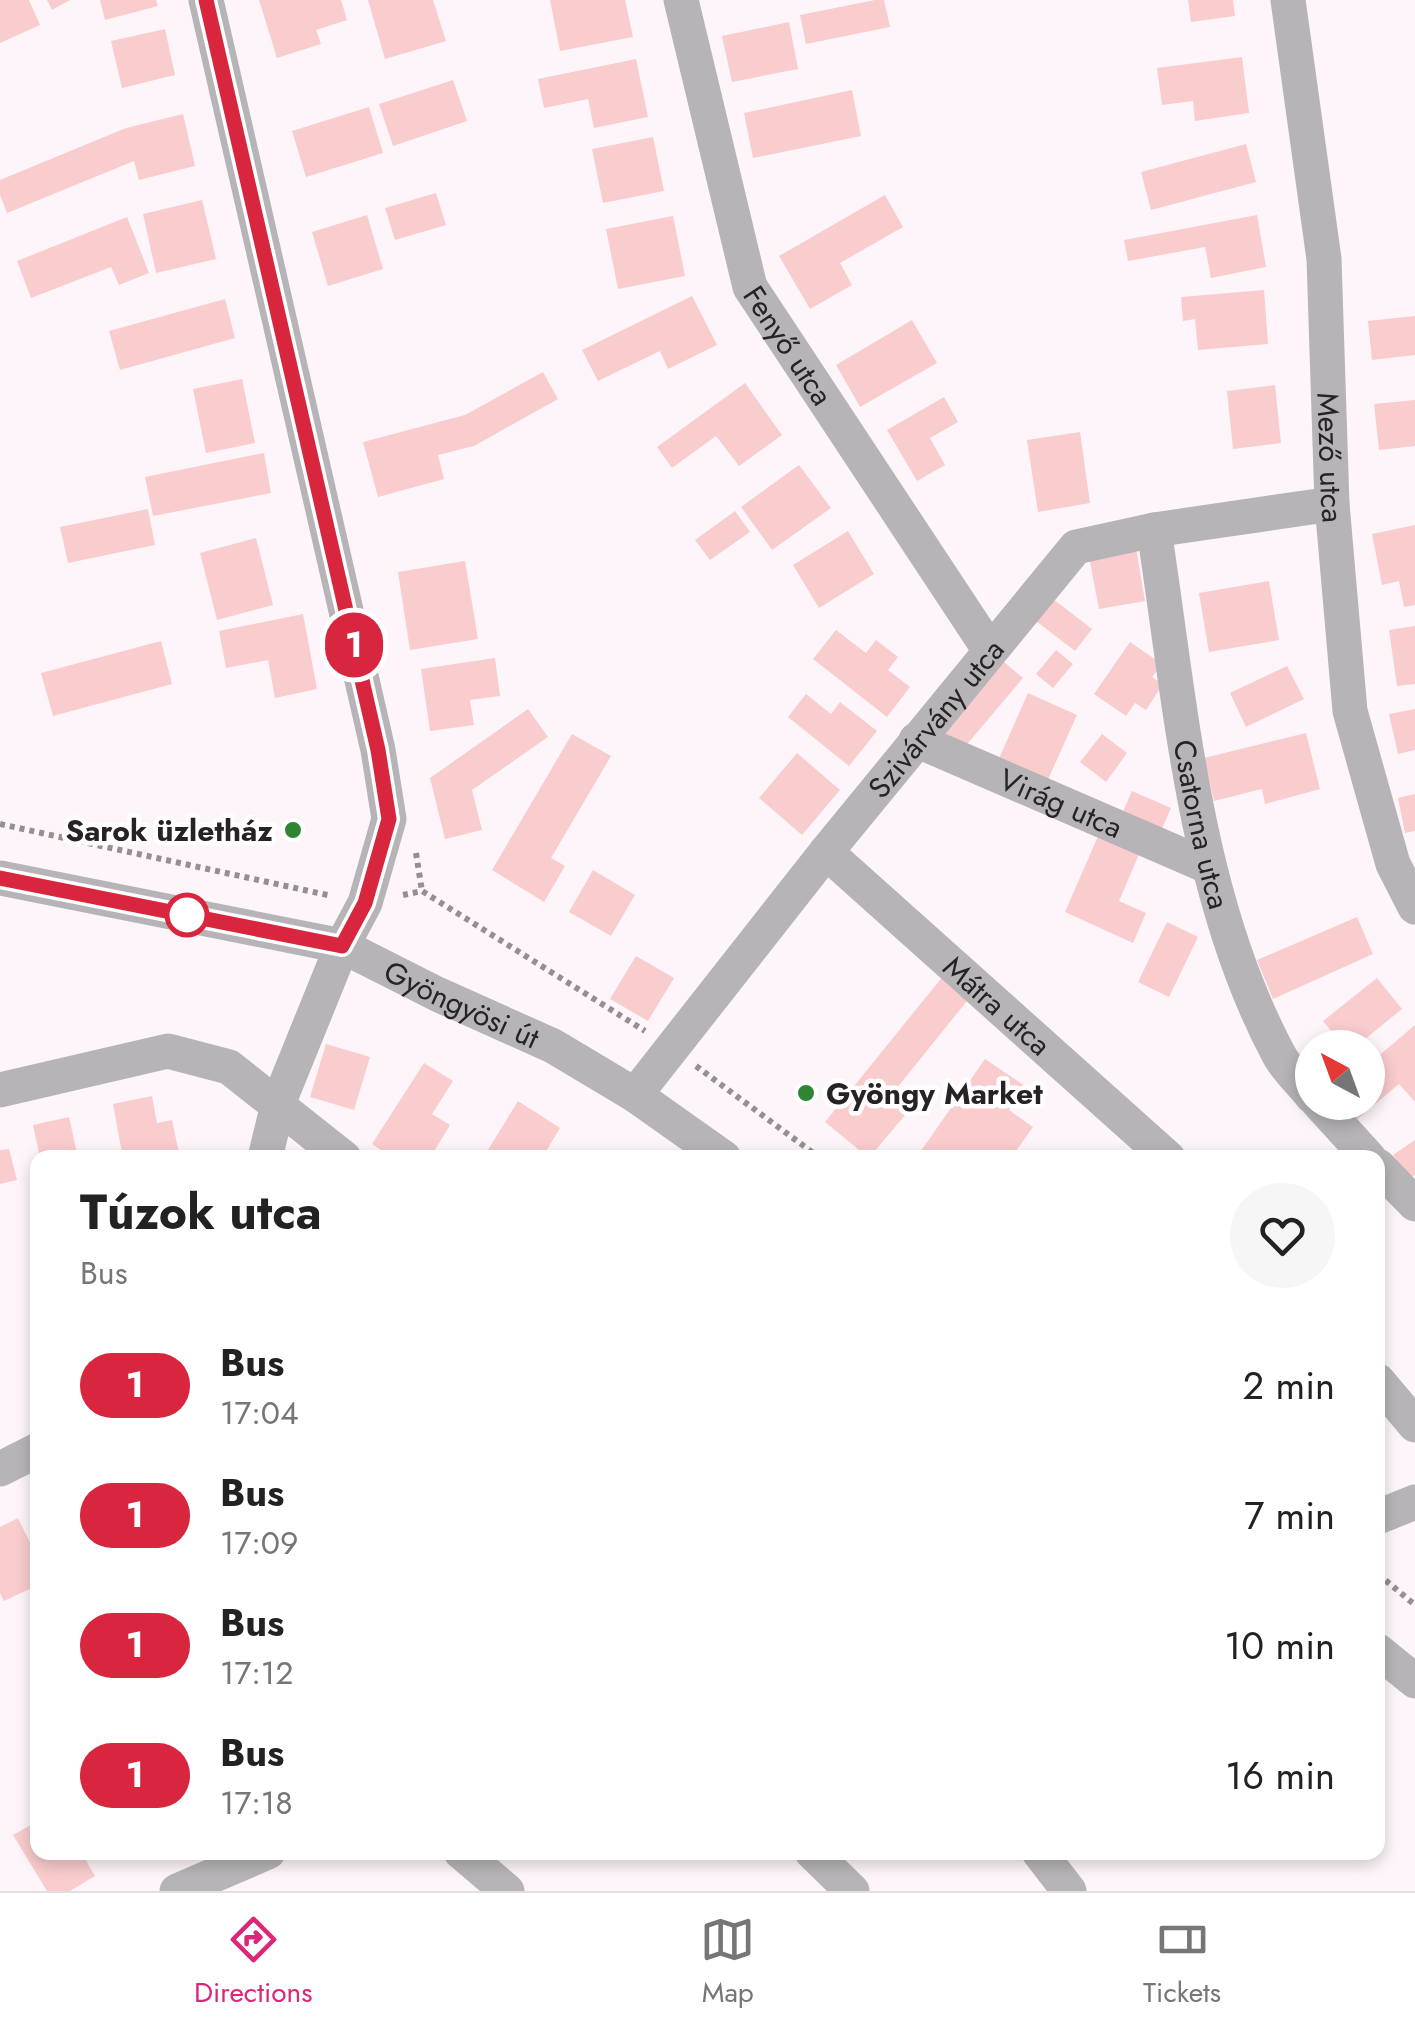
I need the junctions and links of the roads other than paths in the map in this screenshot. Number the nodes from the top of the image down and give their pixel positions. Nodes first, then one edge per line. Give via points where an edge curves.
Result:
1 (206, 0) edge
2 (681, 0) edge
3 (1288, 0) edge
4 (1332, 504) junction
5 (1154, 530) junction
6 (989, 649) junction
7 (916, 740) junction
8 (826, 852) junction
9 (1207, 866) junction
10 (0, 878) edge
11 (1415, 908) edge
12 (342, 946) junction
13 (1295, 1075) edge
14 (0, 1090) edge
15 (635, 1095) junction
16 (278, 1104) junction
17 (1335, 1120) edge
18 (267, 1150) edge
19 (334, 1150) edge
20 (713, 1150) edge
21 (1159, 1150) edge
22 (1363, 1150) edge
23 (1385, 1173) edge
24 (1415, 1204) edge
25 (1385, 1389) edge
26 (1415, 1425) edge
27 (30, 1454) edge
28 (0, 1469) edge
29 (1415, 1502) edge
30 (1385, 1514) edge
31 (1385, 1657) edge
32 (1415, 1681) edge
33 (249, 1860) edge
34 (470, 1860) edge
35 (820, 1860) edge
36 (1045, 1860) edge
37 (177, 1891) edge
38 (507, 1891) edge
39 (852, 1891) edge
40 (1068, 1891) edge

1 - 12 street via 389,819 365,903
2 - 6 street, Fenyő utca via 750,288
3 - 4 street, Mező utca via 1324,260
4 - 5 street, Szivárvány utca
4 - 11 street, Mező utca via 1350,711 1393,864
5 - 6 street, Szivárvány utca via 1076,547
5 - 9 street, Csatorna utca
6 - 7 street, Szivárvány utca
7 - 8 street, Szivárvány utca
7 - 9 street, Virág utca
8 - 15 street, Szivárvány utca
8 - 21 street, Mátra utca
9 - 13 street, Csatorna utca via 1252,994
10 - 12 street, Gyöngyösi út
12 - 15 street, Gyöngyösi út via 553,1046
12 - 16 street
14 - 16 street via 168,1051 229,1067
15 - 20 street, Gyöngyösi út
16 - 18 street
16 - 19 street
17 - 22 street
23 - 24 street
25 - 26 street
27 - 28 street
29 - 30 street
31 - 32 street
33 - 37 street
34 - 38 street
35 - 39 street
36 - 40 street

